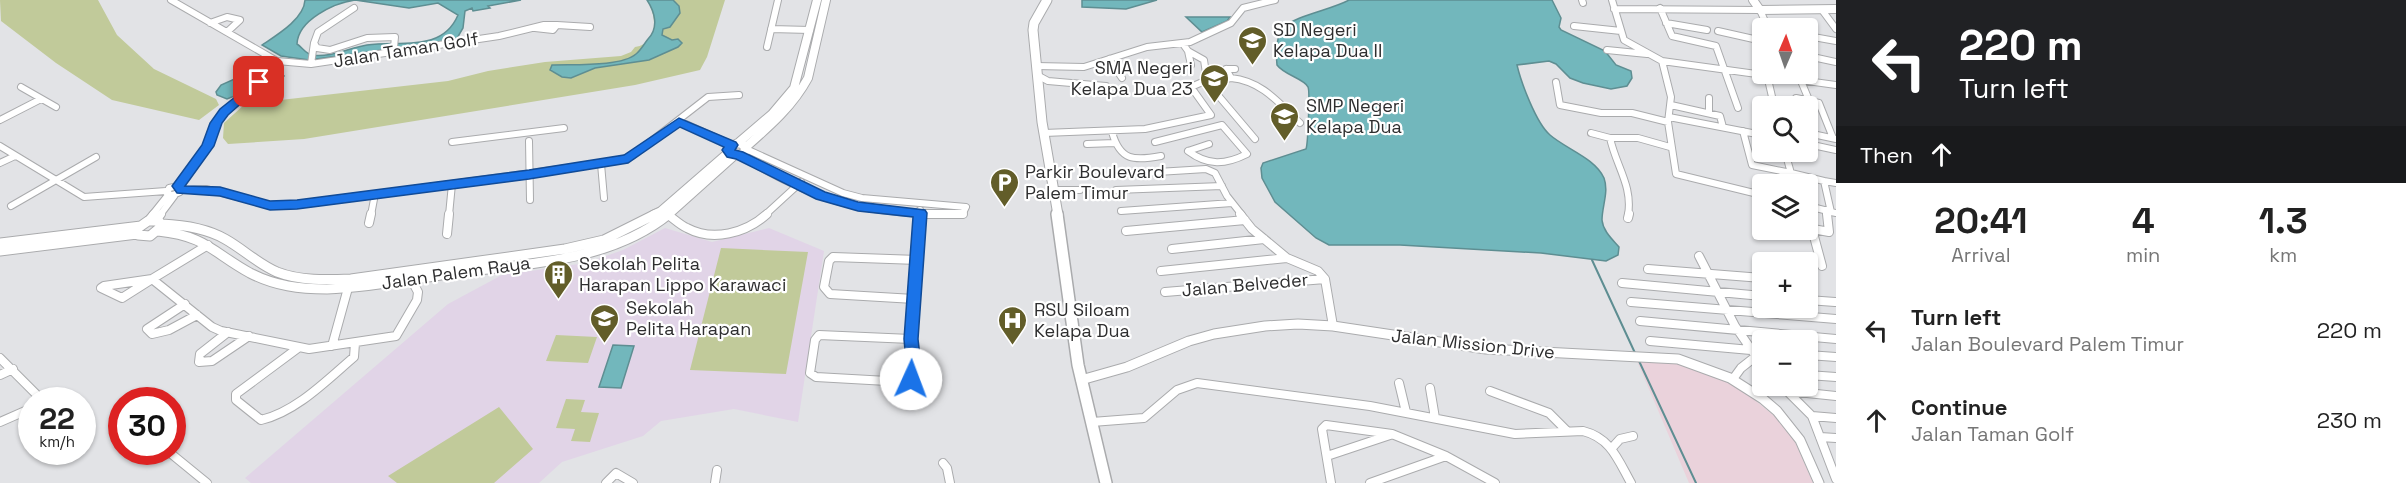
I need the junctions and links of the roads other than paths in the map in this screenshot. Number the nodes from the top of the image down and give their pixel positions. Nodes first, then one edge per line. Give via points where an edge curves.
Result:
1 (171, 0) edge
2 (778, 0) edge
3 (817, 0) edge
4 (826, 0) edge
5 (1047, 0) edge
6 (1275, 0) edge
7 (1612, 0) edge
8 (1752, 0) edge
9 (354, 8) dead end
10 (1660, 8) junction
11 (1614, 9) junction
12 (1836, 9) edge
13 (1760, 10) junction
14 (1822, 10) junction
15 (1764, 18) edge
16 (210, 23) junction
17 (1666, 23) junction
18 (1574, 26) dead end
19 (590, 27) dead end
20 (771, 29) junction
21 (1836, 29) edge
22 (810, 30) junction
23 (1707, 30) dead end
24 (1621, 31) junction
25 (1718, 31) dead end
26 (227, 32) junction
27 (1818, 38) edge
28 (1752, 39) edge
29 (1836, 41) edge
30 (314, 43) junction
31 (1183, 44) junction
32 (767, 47) dead end
33 (1607, 50) dead end
34 (1188, 51) junction
35 (390, 52) junction
36 (1650, 55) junction
37 (1818, 58) edge
38 (1109, 59) junction
39 (276, 61) junction
40 (1662, 61) junction
41 (1836, 62) edge
42 (311, 63) junction
43 (1191, 65) dead end
44 (1235, 69) dead end
45 (1726, 69) junction
46 (1036, 71) junction
47 (1752, 73) edge
48 (1122, 78) dead end
49 (1232, 78) junction
50 (1210, 81) junction
51 (1556, 82) dead end
52 (1818, 83) edge
53 (1836, 85) edge
54 (1106, 86) dead end
55 (21, 87) dead end
56 (739, 96) dead end
57 (1709, 98) dead end
58 (41, 99) junction
59 (1818, 103) edge
60 (1671, 105) junction
61 (56, 107) dead end
62 (1738, 108) dead end
63 (1709, 113) junction
64 (1212, 114) junction
65 (1669, 119) junction
66 (0, 120) edge
67 (679, 122) junction
68 (1300, 123) dead end
69 (1222, 125) junction
70 (564, 128) dead end
71 (1723, 128) junction
72 (1743, 131) junction
73 (1112, 132) junction
74 (1044, 133) junction
75 (1591, 133) dead end
76 (1752, 133) edge
77 (1818, 135) edge
78 (529, 136) junction
79 (1610, 138) junction
80 (1834, 138) edge
81 (1255, 139) dead end
82 (452, 142) dead end
83 (1155, 142) dead end
84 (1115, 143) junction
85 (1087, 144) dead end
86 (1209, 144) dead end
87 (0, 146) edge
88 (1818, 146) edge
89 (1670, 147) junction
90 (738, 150) junction
91 (1836, 150) edge
92 (15, 156) junction
93 (1161, 156) dead end
94 (96, 157) dead end
95 (1788, 162) edge
96 (0, 164) edge
97 (601, 164) junction
98 (1791, 173) junction
99 (1125, 174) dead end
100 (529, 175) junction
101 (806, 178) junction
102 (55, 181) junction
103 (1824, 181) junction
104 (1836, 183) edge
105 (452, 184) junction
106 (798, 184) junction
107 (1222, 186) junction
108 (1054, 190) junction
109 (1080, 190) dead end
110 (1116, 190) dead end
111 (174, 191) junction
112 (1752, 193) edge
113 (375, 194) junction
114 (604, 198) dead end
115 (530, 200) dead end
116 (1232, 203) junction
117 (920, 204) junction
118 (11, 206) dead end
119 (1121, 211) dead end
120 (1831, 212) edge
121 (665, 213) junction
122 (920, 213) junction
123 (1628, 218) dead end
124 (1245, 220) junction
125 (369, 223) dead end
126 (150, 226) junction
127 (1818, 230) edge
128 (1126, 231) dead end
129 (447, 234) dead end
130 (1264, 239) junction
131 (1814, 240) edge
132 (0, 243) edge
133 (210, 243) junction
134 (1172, 249) dead end
135 (0, 251) edge
136 (1699, 256) dead end
137 (1287, 258) junction
138 (918, 260) junction
139 (1822, 266) dead end
140 (1648, 269) dead end
141 (1161, 271) dead end
142 (1709, 274) junction
143 (1752, 277) edge
144 (154, 279) junction
145 (411, 279) junction
146 (1325, 279) junction
147 (1622, 283) dead end
148 (346, 288) junction
149 (1165, 292) dead end
150 (1719, 292) junction
151 (1752, 295) edge
152 (914, 299) junction
153 (1818, 301) edge
154 (1631, 302) dead end
155 (1835, 302) edge
156 (185, 304) junction
157 (1728, 310) junction
158 (197, 315) junction
159 (1836, 319) edge
160 (1640, 321) dead end
161 (1333, 326) junction
162 (1739, 330) junction
163 (228, 332) junction
164 (249, 336) junction
165 (911, 339) junction
166 (1836, 339) edge
167 (1650, 341) dead end
168 (355, 344) junction
169 (332, 346) junction
170 (298, 348) junction
171 (1752, 351) edge
172 (1752, 353) edge
173 (1752, 354) edge
174 (1818, 356) edge
175 (1836, 357) edge
176 (0, 358) edge
177 (13, 369) junction
178 (0, 375) edge
179 (1818, 376) edge
180 (1836, 377) edge
181 (1081, 380) junction
182 (1733, 380) junction
183 (1399, 383) dead end
184 (30, 387) edge
185 (1430, 388) dead end
186 (1490, 391) dead end
187 (1818, 393) edge
188 (1793, 396) edge
189 (1836, 396) edge
190 (1406, 412) junction
191 (18, 414) edge
192 (1812, 416) junction
193 (1435, 418) junction
194 (1836, 418) edge
195 (0, 422) edge
196 (1092, 422) junction
197 (1566, 430) junction
198 (1392, 434) junction
199 (1633, 436) dead end
200 (1820, 436) junction
201 (1836, 438) edge
202 (1611, 449) junction
203 (1327, 456) junction
204 (1446, 456) junction
205 (1832, 460) edge
206 (943, 463) dead end
207 (186, 465) edge
208 (717, 470) dead end
209 (1836, 479) edge
210 (1489, 482) edge
211 (207, 483) edge
212 (606, 483) edge
213 (633, 483) edge
214 (715, 483) edge
215 (950, 483) edge
216 (1106, 483) edge
217 (1330, 483) edge
218 (1370, 483) edge
219 (1631, 483) edge
220 (1819, 483) edge

1 - 16 street, Jalan Taman Golf
2 - 20 street
3 - 22 street, Jalan Palem Raya
4 - 90 street, Jalan Palem Raya via 803,90 788,110
5 - 46 main road via 1034,23
6 - 31 street via 1243,8 1231,23
7 - 11 street
8 - 13 street
9 - 30 street via 318,32
10 - 11 street
10 - 13 street
10 - 17 street
11 - 24 street
12 - 14 street
13 - 14 street
13 - 15 street
14 - 21 street
16 - 26 street, Jalan Taman Golf
16 - 26 street via 226,17 240,20
17 - 23 street
17 - 45 street via 1673,36 1715,45
18 - 24 street
19 - 35 street, Jalan Taman Golf via 557,25 553,30 535,28
20 - 22 street
20 - 32 street
22 - 90 street, Jalan Palem Raya via 794,88
24 - 36 street via 1625,41
25 - 28 street
26 - 39 street, Jalan Taman Golf
27 - 29 street
30 - 35 street via 317,48 330,50 367,38 395,37
30 - 42 street
31 - 34 street
31 - 38 street via 1147,47
33 - 36 street
34 - 43 street
34 - 50 street via 1203,58
35 - 42 street, Jalan Taman Golf
36 - 40 street
37 - 41 street
38 - 46 street via 1084,67
38 - 48 street
39 - 42 street, Jalan Taman Golf
39 - 111 street via 259,82 224,112 207,146
40 - 45 street
40 - 60 street
44 - 49 street via 1226,69
45 - 47 street
45 - 62 street
46 - 54 street via 1047,81
46 - 74 main road
49 - 50 street
49 - 68 street via 1258,84
50 - 64 street via 1191,87
50 - 81 street via 1214,92
51 - 65 street via 1560,105
52 - 53 street
55 - 58 street
56 - 67 street via 710,96
57 - 63 street
58 - 61 street
58 - 66 street
59 - 80 street
60 - 63 street
60 - 65 street
63 - 71 street via 1720,116
64 - 69 street
64 - 73 street
65 - 71 street
65 - 89 street
67 - 90 street
67 - 97 street via 628,158
69 - 83 street
69 - 86 street via 1246,155 1212,164 1199,161 1188,151
70 - 78 street
71 - 72 street
72 - 76 street
72 - 98 street via 1752,164
73 - 74 street
73 - 84 street
74 - 108 main road
75 - 79 street
77 - 80 street
78 - 82 street
78 - 100 street
79 - 89 street via 1638,138
79 - 123 street via 1615,163 1630,188
84 - 85 street
84 - 93 street via 1120,153 1128,157
87 - 92 street
88 - 91 street
89 - 112 street via 1676,174
90 - 101 street
90 - 106 street
90 - 121 street, Jalan Palem Raya
92 - 96 street
92 - 102 street
94 - 102 street
95 - 98 street
97 - 100 street
97 - 114 street
98 - 103 street
99 - 107 street via 1210,170
100 - 105 street
100 - 115 street
101 - 106 street
101 - 117 street via 862,198
102 - 111 street via 84,197
102 - 118 street
103 - 104 street
103 - 120 street
105 - 113 street
105 - 129 street
106 - 121 street via 753,227 743,231 706,235 686,228
106 - 122 street via 837,202
107 - 110 street
107 - 116 street
108 - 109 street
108 - 181 main road
111 - 113 street via 220,191 270,205
111 - 126 street
113 - 125 street
116 - 119 street
116 - 124 street
117 - 122 street
117 - 122 street via 966,207 962,214
120 - 127 street via 1829,232
121 - 126 street, Jalan Palem Raya via 585,246 329,280 276,272 210,232 179,224
121 - 145 street, Jalan Palem Raya via 648,230 597,251
122 - 138 street
124 - 128 street
124 - 130 street
126 - 132 street, Jalan Palem Raya
126 - 133 street, Jalan Palem Raya
126 - 135 street, Jalan Palem Raya
130 - 134 street
130 - 137 street
131 - 139 street
133 - 144 street
133 - 148 street, Jalan Palem Raya via 265,280 300,289
136 - 142 street
137 - 141 street
137 - 146 street via 1318,271
138 - 152 street
138 - 152 street via 832,257 824,287 833,294
140 - 142 street
142 - 143 street
142 - 150 street
144 - 144 street via 122,298 101,288 104,286
144 - 156 street
145 - 148 street, Jalan Palem Raya
145 - 168 street via 418,292 417,300 398,334
146 - 149 street, Jalan Belveder
146 - 161 street
147 - 150 street
148 - 169 street via 336,314
150 - 151 street
150 - 157 street
152 - 165 street
153 - 155 street
154 - 157 street
156 - 158 street
156 - 158 street via 147,328 152,334 160,333
157 - 159 street
157 - 162 street
158 - 163 street via 212,327
160 - 162 street
161 - 181 street, Jalan Mission Drive via 1265,326 1214,334
161 - 182 street, Jalan Mission Drive via 1486,349 1692,362
162 - 166 street
162 - 171 street
163 - 164 street
163 - 164 street via 200,354 199,362 212,361
164 - 170 street
165 - 165 street via 914,374 908,381 816,377 810,373 819,335
167 - 172 street
168 - 169 street
168 - 170 street via 354,357 338,371 282,413 261,420 236,400 236,394
169 - 170 street
173 - 182 street
174 - 175 street
176 - 177 street
177 - 178 street
177 - 184 street
179 - 180 street
181 - 196 main road
182 - 220 street, Jalan Mission Drive via 1785,420 1800,440
183 - 190 street
185 - 193 street
186 - 197 street via 1550,413
187 - 189 street
188 - 192 street
190 - 193 street
190 - 196 street via 1197,383 1177,390 1144,418
191 - 195 street
192 - 194 street
192 - 200 street
193 - 197 street via 1532,436
196 - 216 main road
197 - 202 street via 1594,434
198 - 203 street
198 - 203 street via 1326,425 1322,429
198 - 204 street
199 - 202 street via 1620,439
200 - 201 street
200 - 205 street
202 - 219 street
203 - 217 street
204 - 210 street
204 - 218 street
205 - 209 street
206 - 215 street
207 - 211 street
208 - 214 street
212 - 213 street via 616,473

